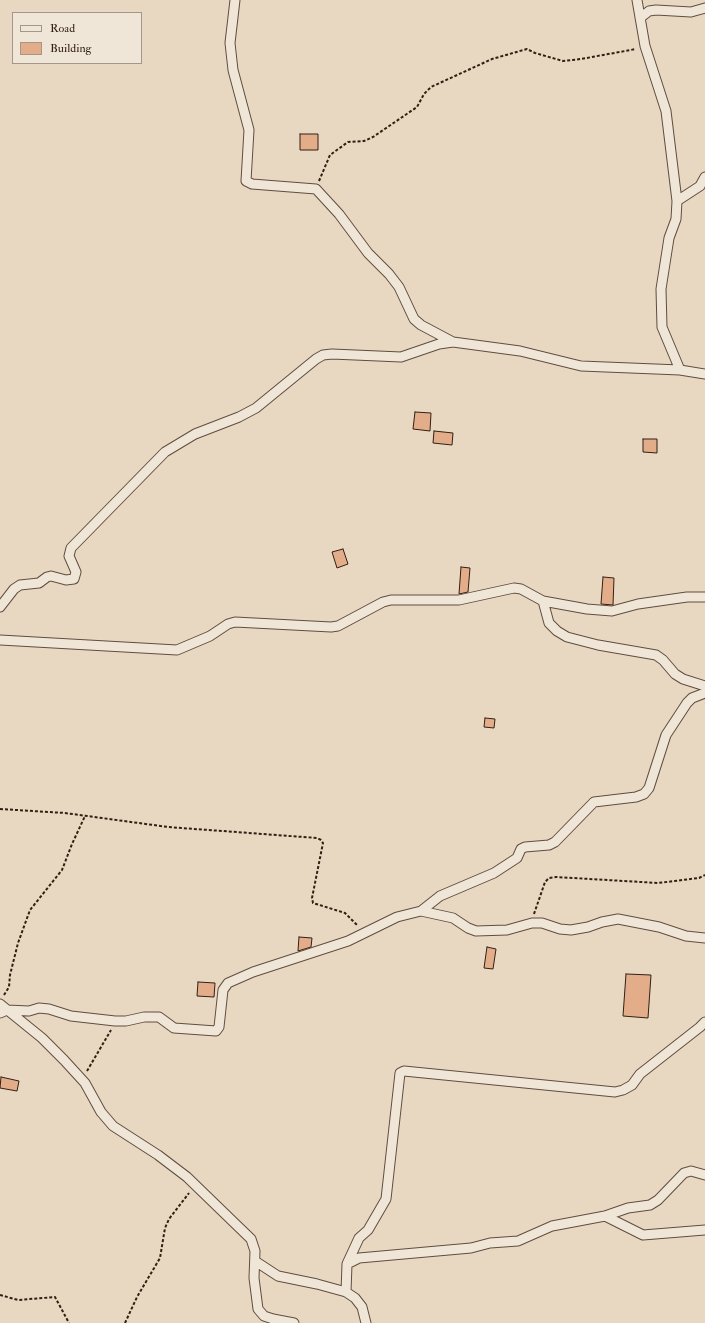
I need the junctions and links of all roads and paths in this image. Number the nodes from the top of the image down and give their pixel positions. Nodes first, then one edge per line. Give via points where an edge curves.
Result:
1 (235, 0) edge
2 (637, 0) edge
3 (705, 8) edge
4 (640, 18) junction
5 (645, 46) junction
6 (705, 177) edge
7 (316, 189) junction
8 (677, 201) junction
9 (453, 342) junction
10 (680, 370) junction
11 (705, 374) edge
12 (705, 597) edge
13 (543, 601) junction
14 (0, 607) edge
15 (0, 640) edge
16 (705, 686) edge
17 (705, 692) edge
18 (0, 809) edge
19 (85, 816) junction
20 (705, 875) edge
21 (421, 912) junction
22 (532, 923) junction
23 (364, 933) junction
24 (705, 938) edge
25 (0, 998) edge
26 (2, 1009) edge
27 (115, 1021) junction
28 (705, 1022) edge
29 (84, 1083) junction
30 (705, 1176) edge
31 (195, 1184) junction
32 (604, 1216) junction
33 (705, 1230) edge
34 (255, 1261) junction
35 (347, 1264) junction
36 (346, 1292) junction
37 (0, 1295) edge
38 (69, 1323) edge
39 (125, 1323) edge
40 (294, 1323) edge
41 (366, 1323) edge

1 - 7 street via 230,43 233,70 250,130 246,181 252,184
2 - 4 street
3 - 4 street via 691,12 649,11
4 - 5 street
5 - 7 path via 581,59 563,60 527,49 492,59 431,87 417,107 373,137 348,142 330,155
5 - 8 street via 666,111
6 - 8 street via 700,186
7 - 9 street via 335,208 368,253 389,274 414,319 421,326
8 - 10 street via 676,219 669,238 661,289 662,327
9 - 10 street via 520,351 582,366
9 - 14 street via 401,357 332,354 316,359 256,408 195,434 165,452 71,548 69,556 76,572 74,579 66,580 51,576 39,583 20,585
10 - 11 street
12 - 13 street via 638,604 612,611
13 - 15 street via 514,588 459,600 391,600 331,627 234,622 177,650
13 - 16 street via 549,623 567,637 656,655 675,674
17 - 21 street via 687,703 666,735 649,788 644,794 594,802 555,842 521,849 517,858 494,873 440,896
18 - 19 path
19 - 23 path via 168,827 321,840 323,844 313,903 345,913
19 - 25 path via 62,870 30,910 18,943 6,994
20 - 22 path via 658,883 549,878 545,882
21 - 22 street via 453,918 476,931 507,930
21 - 23 street via 397,917
22 - 24 street via 571,930 618,919 659,927 686,936
23 - 27 street via 348,941 253,972 228,984 223,990 219,1027 216,1031 174,1028 158,1017
26 - 27 street via 49,1009 71,1016
26 - 29 street via 42,1038
27 - 29 path via 90,1066
28 - 35 street via 640,1074 632,1085 615,1092 404,1071 400,1073 386,1199 368,1230 356,1243
29 - 31 street via 101,1112 113,1126 158,1155
30 - 32 street via 691,1171 684,1173 650,1205 628,1208
31 - 34 street via 251,1239
31 - 39 path via 169,1219 160,1258
32 - 33 street via 643,1235
32 - 35 street via 552,1226 518,1241 490,1243 471,1248 366,1256
34 - 36 street via 278,1276
34 - 40 street via 258,1309 264,1316 273,1320
35 - 36 street
36 - 41 street via 362,1307
37 - 38 path via 18,1300 55,1297

